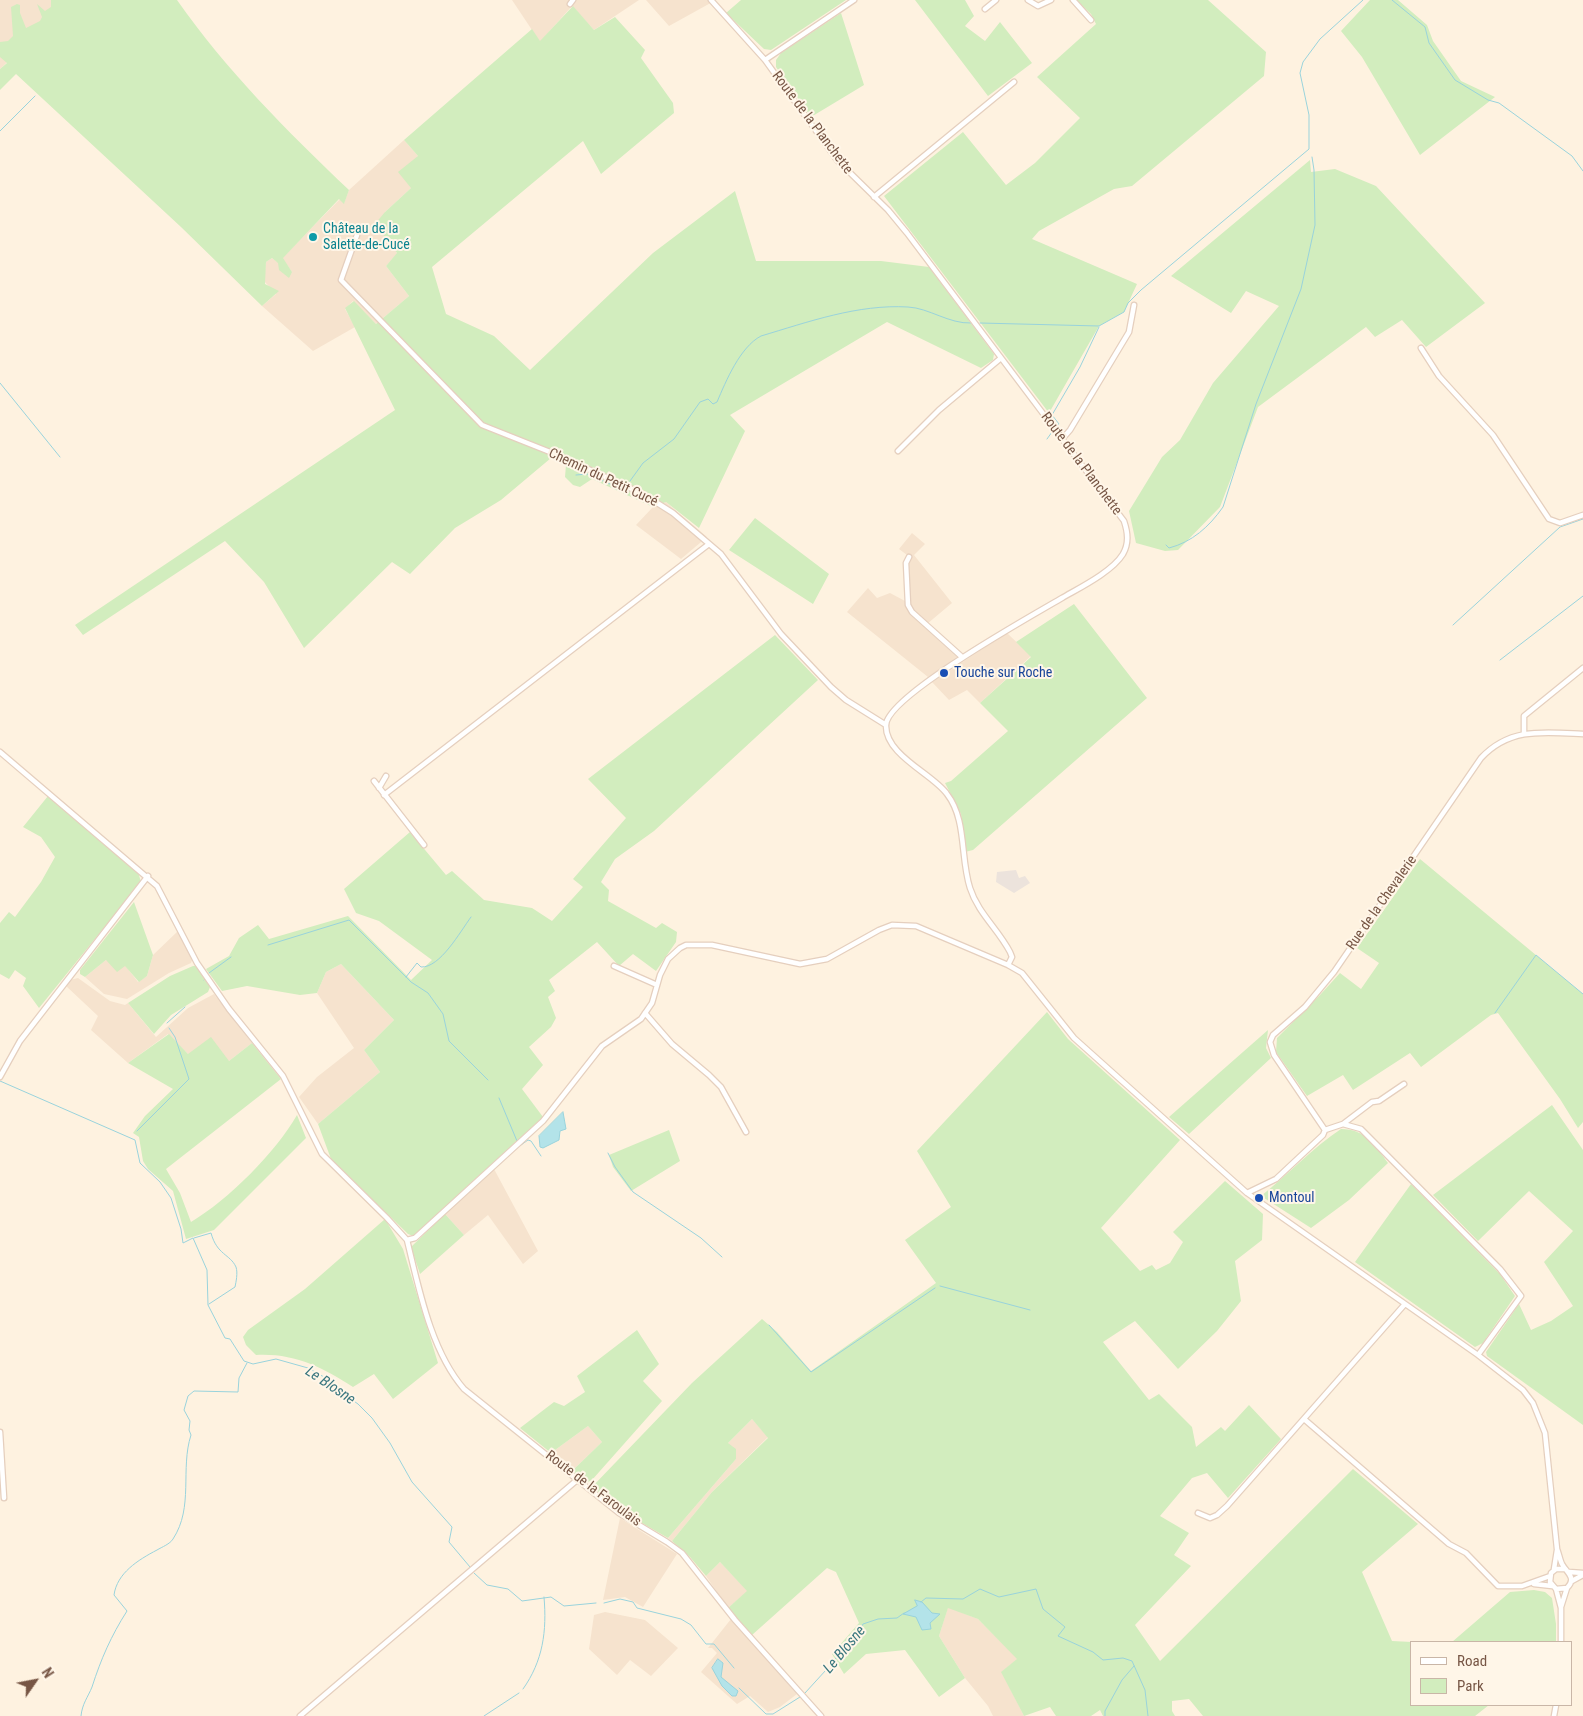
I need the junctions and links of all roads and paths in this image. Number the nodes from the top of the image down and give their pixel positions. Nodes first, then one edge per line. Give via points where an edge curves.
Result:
1 (711, 0) edge
2 (854, 0) edge
3 (996, 0) edge
4 (1028, 0) edge
5 (1051, 0) edge
6 (1072, 0) edge
7 (985, 10) dead end
8 (1091, 20) dead end
9 (765, 60) junction
10 (1014, 82) dead end
11 (874, 197) junction
12 (357, 234) dead end
13 (1134, 305) dead end
14 (1421, 348) dead end
15 (1002, 358) junction
16 (1063, 438) junction
17 (898, 452) dead end
18 (1583, 515) edge
19 (709, 544) junction
20 (909, 557) dead end
21 (962, 657) junction
22 (1583, 668) edge
23 (886, 725) junction
24 (1524, 734) junction
25 (1583, 734) edge
26 (0, 752) edge
27 (386, 776) dead end
28 (374, 781) dead end
29 (379, 788) junction
30 (384, 795) junction
31 (424, 845) dead end
32 (148, 876) junction
33 (1008, 965) junction
34 (614, 966) dead end
35 (657, 985) junction
36 (645, 1014) junction
37 (0, 1077) edge
38 (1404, 1084) dead end
39 (1343, 1124) junction
40 (1325, 1130) junction
41 (746, 1132) dead end
42 (1247, 1193) junction
43 (407, 1240) junction
44 (1405, 1304) junction
45 (1478, 1355) junction
46 (1304, 1419) junction
47 (0, 1432) edge
48 (577, 1480) junction
49 (4, 1498) dead end
50 (1198, 1513) dead end
51 (1557, 1549) junction
52 (1567, 1570) junction
53 (1553, 1571) junction
54 (1583, 1574) edge
55 (1550, 1576) junction
56 (1572, 1582) junction
57 (1534, 1584) junction
58 (1554, 1588) junction
59 (1567, 1588) junction
60 (1561, 1608) junction
61 (1561, 1641) edge
62 (300, 1716) edge
63 (821, 1716) edge

1 - 9 street, Route de la Planchette
2 - 9 street
3 - 7 street
4 - 5 street via 1038,6
6 - 8 street
9 - 11 street, Route de la Planchette via 837,160
10 - 11 street
11 - 15 street, Route de la Planchette via 907,233
12 - 19 street, Chemin du Petit Cucé via 341,280 482,425 643,494 673,513
13 - 16 street via 1129,332
14 - 18 street via 1439,376 1493,435 1549,519 1560,523
15 - 16 street, Route de la Planchette
15 - 17 street via 939,410
16 - 21 street, Route de la Planchette via 1124,521 1128,537 1122,555 1087,583
19 - 23 street, Chemin du Petit Cucé via 721,554 781,634 831,687
19 - 30 street
20 - 21 street via 906,562 908,605
21 - 23 street, Route de la Planchette via 898,704
22 - 24 street via 1524,716
23 - 33 street via 892,740 909,763 938,784 957,810 970,890 1010,952 1012,957
24 - 25 street, Rue de la Chevalerie
24 - 40 street, Rue de la Chevalerie via 1499,742 1481,758 1334,972 1305,1007 1273,1035 1270,1042 1274,1055
26 - 32 street
27 - 29 street
28 - 29 street
29 - 30 street
30 - 31 street
32 - 37 street via 20,1041
32 - 43 street via 166,898 201,970 283,1076 322,1154
33 - 35 street via 916,926 892,925 828,959 800,964 712,945 686,945 668,959
33 - 42 street via 1030,982 1074,1038
34 - 35 street
35 - 36 street
36 - 41 street via 672,1044 721,1087
36 - 43 street via 602,1046 543,1121 415,1238
38 - 39 street
39 - 40 street
39 - 45 street via 1361,1129 1372,1138 1500,1269 1521,1296
40 - 42 street via 1276,1179
42 - 44 street
43 - 48 street, Route de la Faroulais via 435,1339 446,1366 464,1389
44 - 45 street
44 - 46 street
45 - 51 street via 1522,1390 1540,1417 1545,1433
46 - 50 street via 1217,1515 1210,1518
46 - 57 street via 1449,1544 1466,1553 1498,1586
47 - 49 street
48 - 62 street
48 - 63 street, Route de la Faroulais via 619,1513 682,1553 729,1613
51 - 52 street
51 - 53 street
52 - 53 street via 1559,1568
52 - 54 street
52 - 56 street
53 - 55 street
54 - 56 street
55 - 57 street
55 - 58 street
56 - 59 street
57 - 58 street
58 - 59 street
58 - 60 street
59 - 60 street
60 - 61 street

